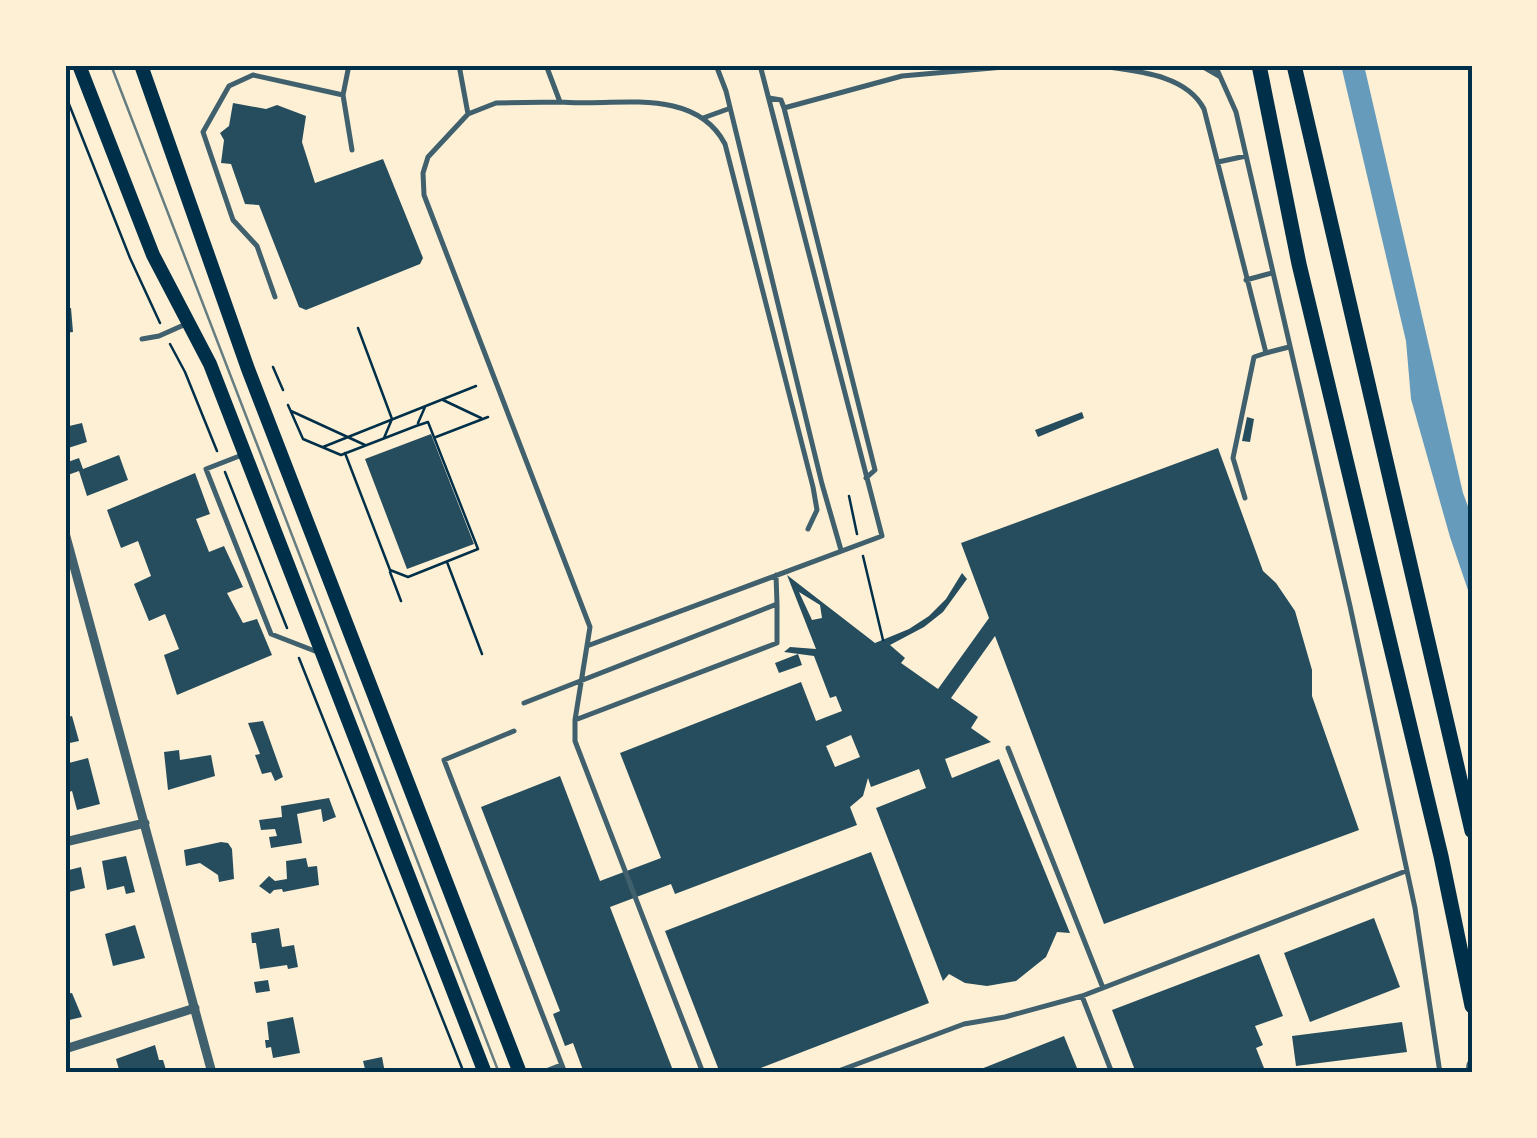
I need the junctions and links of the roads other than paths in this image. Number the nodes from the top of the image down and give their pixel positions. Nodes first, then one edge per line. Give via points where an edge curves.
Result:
1 (79, 65) edge
2 (141, 65) edge
3 (349, 65) edge
4 (459, 65) edge
5 (546, 65) edge
6 (716, 65) edge
7 (760, 65) edge
8 (1026, 65) edge
9 (1094, 65) edge
10 (1200, 65) edge
11 (1215, 65) edge
12 (1259, 65) edge
13 (1294, 65) edge
14 (1222, 77) junction
15 (342, 96) junction
16 (768, 98) junction
17 (560, 102) junction
18 (784, 108) junction
19 (728, 109) junction
20 (468, 114) junction
21 (702, 118) junction
22 (352, 150) dead end
23 (1246, 156) junction
24 (1218, 162) junction
25 (1272, 273) junction
26 (1246, 280) junction
27 (275, 298) dead end
28 (188, 323) junction
29 (142, 339) dead end
30 (1289, 347) junction
31 (1266, 353) junction
32 (245, 454) junction
33 (866, 478) junction
34 (1246, 498) dead end
35 (808, 529) dead end
36 (65, 534) edge
37 (842, 550) junction
38 (776, 576) junction
39 (777, 604) junction
40 (586, 646) junction
41 (324, 655) junction
42 (580, 682) junction
43 (524, 704) dead end
44 (574, 720) junction
45 (514, 731) dead end
46 (1008, 748) dead end
47 (145, 823) junction
48 (1472, 831) edge
49 (65, 842) edge
50 (1406, 871) junction
51 (1103, 988) junction
52 (1082, 996) junction
53 (1472, 1006) edge
54 (195, 1008) junction
55 (65, 1049) edge
56 (561, 1065) junction
57 (1472, 1065) edge
58 (212, 1073) edge
59 (485, 1073) edge
60 (520, 1073) edge
61 (541, 1073) edge
62 (564, 1073) edge
63 (703, 1073) edge
64 (833, 1073) edge
65 (1112, 1073) edge
66 (1440, 1073) edge
67 (1470, 1073) edge

1 - 28 main road via 153,254
2 - 60 main road via 253,381
3 - 15 lane
4 - 20 lane
5 - 17 lane
6 - 19 lane
7 - 16 lane
8 - 18 lane via 902,76
9 - 24 lane via 1154,76 1193,94 1204,109
10 - 14 lane
11 - 14 lane
12 - 53 highway
13 - 48 highway
14 - 23 lane
15 - 22 lane
15 - 27 lane via 253,75 229,86 203,132 233,220 256,246
16 - 18 lane
16 - 33 lane
17 - 20 lane via 496,103
17 - 21 lane via 662,105
18 - 33 lane via 875,470
19 - 21 lane
19 - 37 lane
20 - 40 lane via 428,157 424,195 590,627
21 - 35 lane via 725,144 817,510
23 - 24 lane
23 - 25 lane
24 - 26 lane
25 - 26 lane
25 - 30 lane
26 - 31 lane
28 - 29 lane
28 - 32 main road
30 - 31 lane
30 - 50 lane
31 - 34 lane via 1254,357 1233,458
32 - 41 main road
32 - 41 lane via 206,469 271,634
33 - 37 lane via 882,536
36 - 47 street
37 - 38 lane
38 - 39 lane
38 - 40 lane
39 - 42 lane
39 - 44 lane via 777,643
40 - 42 lane
41 - 59 main road
42 - 43 lane
42 - 44 lane
44 - 63 lane via 575,741
45 - 56 lane via 444,760
46 - 51 lane
47 - 49 street
47 - 54 street
50 - 51 lane
50 - 66 lane
51 - 52 lane
52 - 64 lane via 964,1024
52 - 65 lane
54 - 55 street
54 - 58 street
56 - 61 lane
56 - 62 lane
57 - 67 street

